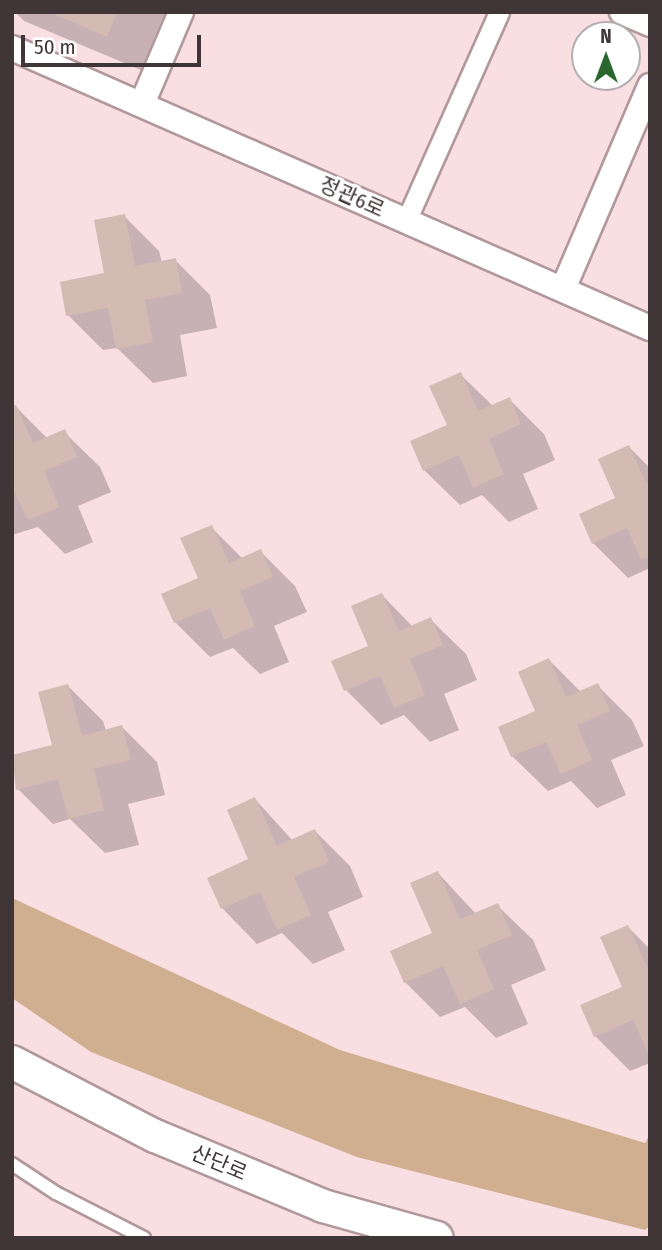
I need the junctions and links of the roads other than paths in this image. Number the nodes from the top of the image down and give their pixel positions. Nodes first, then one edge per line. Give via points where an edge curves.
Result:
1 (181, 12) edge
2 (499, 12) edge
3 (622, 12) edge
4 (650, 24) edge
5 (12, 48) edge
6 (650, 86) edge
7 (142, 104) junction
8 (406, 221) junction
9 (563, 289) junction
10 (650, 328) edge
11 (12, 1062) edge
12 (12, 1164) edge
13 (144, 1238) edge
14 (437, 1238) edge

1 - 7 street
2 - 8 street
3 - 4 street
5 - 7 street, 정관6로
6 - 9 street
7 - 8 street, 정관6로
8 - 9 street, 정관6로
9 - 10 street, 정관6로
11 - 14 street, 산단로 via 155,1136 323,1206
12 - 13 lane via 56,1193

